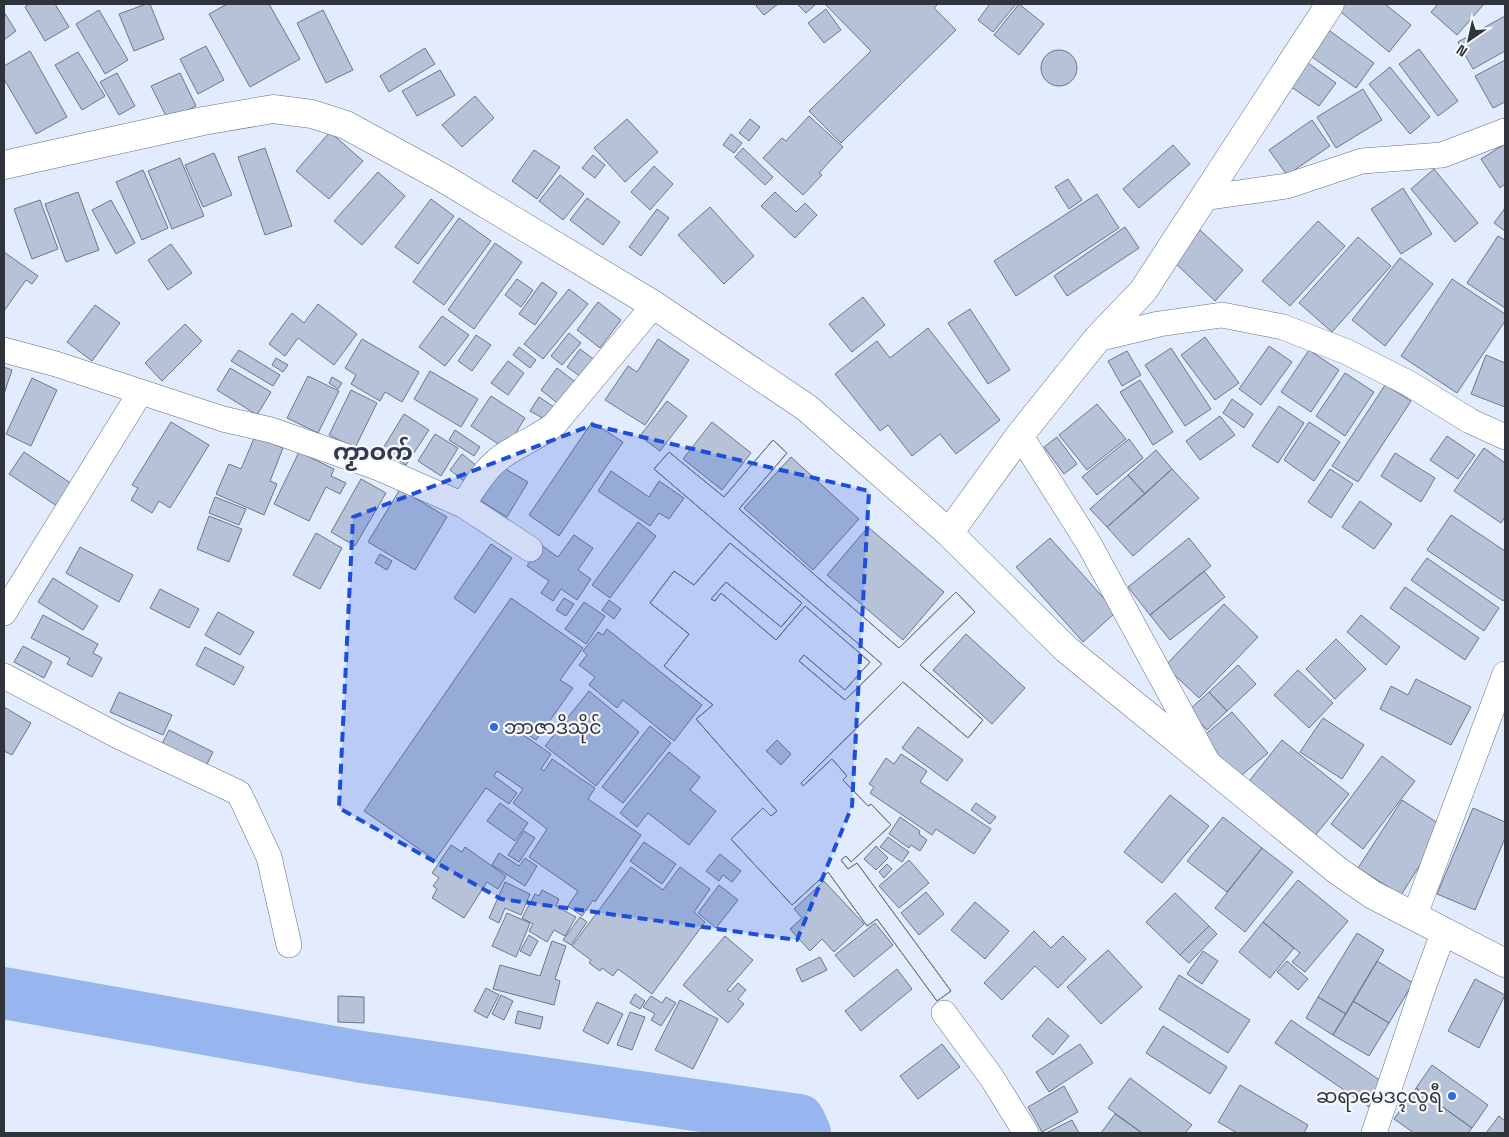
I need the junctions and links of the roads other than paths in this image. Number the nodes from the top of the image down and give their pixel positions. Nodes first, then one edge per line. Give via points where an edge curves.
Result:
1 (1330, 4) edge
2 (1505, 131) edge
3 (4, 165) edge
4 (1203, 198) junction
5 (654, 305) junction
6 (1097, 339) junction
7 (4, 350) edge
8 (140, 393) junction
9 (1020, 435) junction
10 (1505, 437) edge
11 (462, 505) junction
12 (949, 533) junction
13 (530, 549) dead end
14 (4, 613) edge
15 (1505, 674) edge
16 (4, 676) edge
17 (1209, 766) junction
18 (1414, 917) junction
19 (1444, 931) junction
20 (289, 945) dead end
21 (1505, 963) edge
22 (944, 1014) dead end
23 (1026, 1133) edge
24 (1374, 1133) edge

1 - 4 street
2 - 4 street via 1442,155 1362,162 1288,186
3 - 5 street via 273,109 312,114 346,125 443,178
4 - 6 street via 1143,291
5 - 11 street via 554,425 485,472
5 - 12 street via 807,408
6 - 9 street
6 - 10 street via 1159,324 1222,315 1283,327 1347,352 1410,384 1470,422
7 - 8 street
8 - 11 street via 288,436 379,468
8 - 14 street
9 - 12 street
9 - 17 street via 1089,544
11 - 13 street
12 - 17 street via 1066,649
15 - 18 street
16 - 20 street via 120,737 239,793 269,857
17 - 18 street via 1338,871
18 - 19 street
19 - 21 street
19 - 24 street
22 - 23 street via 992,1078

